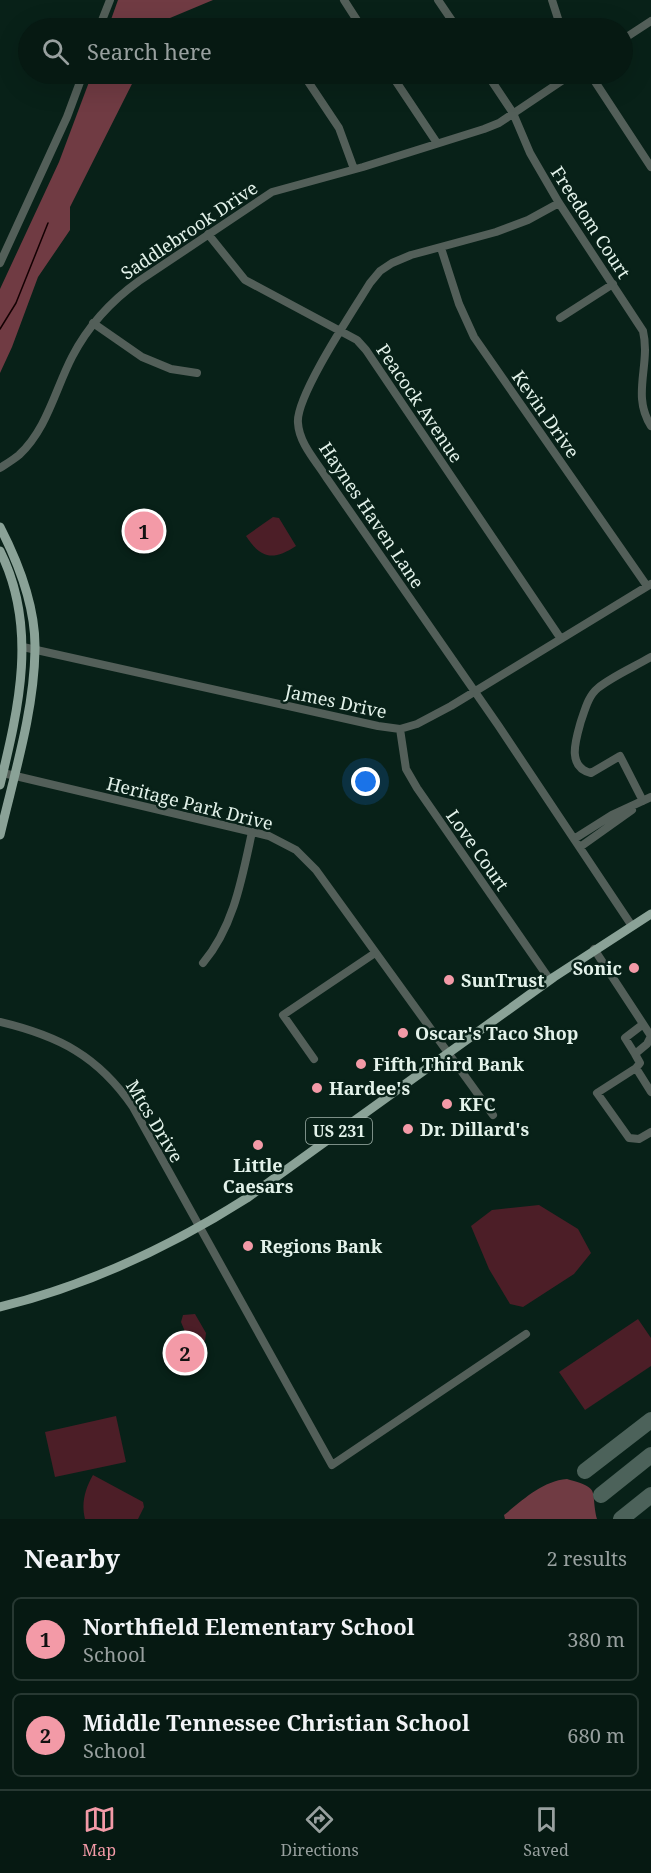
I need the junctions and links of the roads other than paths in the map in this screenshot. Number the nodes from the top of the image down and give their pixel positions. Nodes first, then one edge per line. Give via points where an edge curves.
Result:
1 (110, 0) edge
2 (344, 0) edge
3 (438, 0) edge
4 (552, 0) edge
5 (103, 18) edge
6 (356, 18) edge
7 (450, 18) edge
8 (558, 18) edge
9 (651, 21) edge
10 (633, 33) edge
11 (79, 84) edge
12 (310, 84) edge
13 (398, 84) edge
14 (494, 84) edge
15 (557, 84) edge
16 (597, 84) edge
17 (513, 113) junction
18 (437, 143) junction
19 (651, 167) edge
20 (354, 169) junction
21 (559, 203) junction
22 (208, 234) junction
23 (441, 248) junction
24 (0, 263) edge
25 (613, 285) junction
26 (560, 318) dead end
27 (93, 323) junction
28 (341, 331) junction
29 (197, 373) dead end
30 (651, 426) edge
31 (0, 468) edge
32 (0, 527) edge
33 (0, 551) edge
34 (649, 585) edge
35 (561, 639) junction
36 (23, 647) junction
37 (35, 648) junction
38 (651, 657) edge
39 (475, 692) junction
40 (400, 729) junction
41 (3, 773) junction
42 (14, 776) junction
43 (0, 785) edge
44 (651, 797) edge
45 (643, 801) junction
46 (0, 832) edge
47 (252, 832) junction
48 (574, 839) junction
49 (580, 847) junction
50 (651, 914) edge
51 (632, 926) junction
52 (594, 949) junction
53 (375, 953) junction
54 (203, 963) dead end
55 (550, 980) junction
56 (0, 1022) edge
57 (642, 1025) junction
58 (447, 1053) junction
59 (635, 1054) junction
60 (314, 1059) dead end
61 (636, 1068) junction
62 (651, 1092) edge
63 (493, 1114) dead end
64 (651, 1132) edge
65 (200, 1227) junction
66 (0, 1307) edge
67 (525, 1334) dead end

1 - 5 street
2 - 6 street
3 - 7 street
4 - 8 street
9 - 10 street
11 - 24 street
12 - 20 street via 339,128
13 - 18 street
14 - 17 street, Freedom Court
15 - 17 street, Saddlebrook Drive
16 - 19 street
17 - 18 street, Saddlebrook Drive via 500,123
17 - 21 street, Freedom Court via 530,153
18 - 20 street, Saddlebrook Drive
20 - 22 street, Saddlebrook Drive via 272,192
21 - 23 street, Haynes Haven Lane via 528,220
21 - 25 street, Freedom Court
22 - 27 street, Saddlebrook Drive via 120,295
22 - 28 street, Peacock Avenue via 245,280
23 - 28 street, Haynes Haven Lane via 411,255 380,271
23 - 34 street, Kevin Drive via 474,337
25 - 26 street
25 - 30 street, Freedom Court via 647,342 642,403
27 - 29 street via 142,357 171,369
27 - 31 street, Saddlebrook Drive via 72,357 37,432 20,454
28 - 35 street, Peacock Avenue via 366,350
28 - 39 street, Haynes Haven Lane via 303,399 298,415 300,433 326,477
32 - 37 main road via 16,558 28,597
33 - 36 main road via 16,591
34 - 35 street, James Drive
35 - 39 street, James Drive
36 - 37 street, James Drive
36 - 41 main road via 22,678
37 - 40 street, James Drive
37 - 42 main road via 29,705
38 - 45 street via 597,688 587,703 574,748 578,765 591,773 620,756
39 - 40 street, James Drive via 430,718
39 - 48 street, Haynes Haven Lane
40 - 55 street, Love Court via 406,769 417,788
41 - 42 street, Heritage Park Drive
41 - 43 main road
42 - 46 main road
42 - 47 street, Heritage Park Drive
44 - 45 street
45 - 48 street
45 - 49 street
47 - 53 street, Heritage Park Drive via 296,850
47 - 54 street via 231,915 221,939
48 - 49 street, Haynes Haven Lane
49 - 51 street, Haynes Haven Lane
50 - 51 main road, US 231
51 - 52 main road, US 231
52 - 55 main road, US 231
52 - 57 street
53 - 58 street, Heritage Park Drive
53 - 60 street via 283,1015
55 - 58 main road, US 231
56 - 65 street, Mtcs Drive via 62,1042 86,1056 119,1086
57 - 59 street via 651,1036
57 - 59 street via 625,1038
58 - 63 street, Heritage Park Drive
58 - 65 main road, US 231 via 247,1198
59 - 61 street via 640,1063
61 - 62 street
61 - 64 street via 597,1093 629,1138 639,1139
65 - 66 main road, US 231 via 116,1269
65 - 67 street, Mtcs Drive via 332,1465

